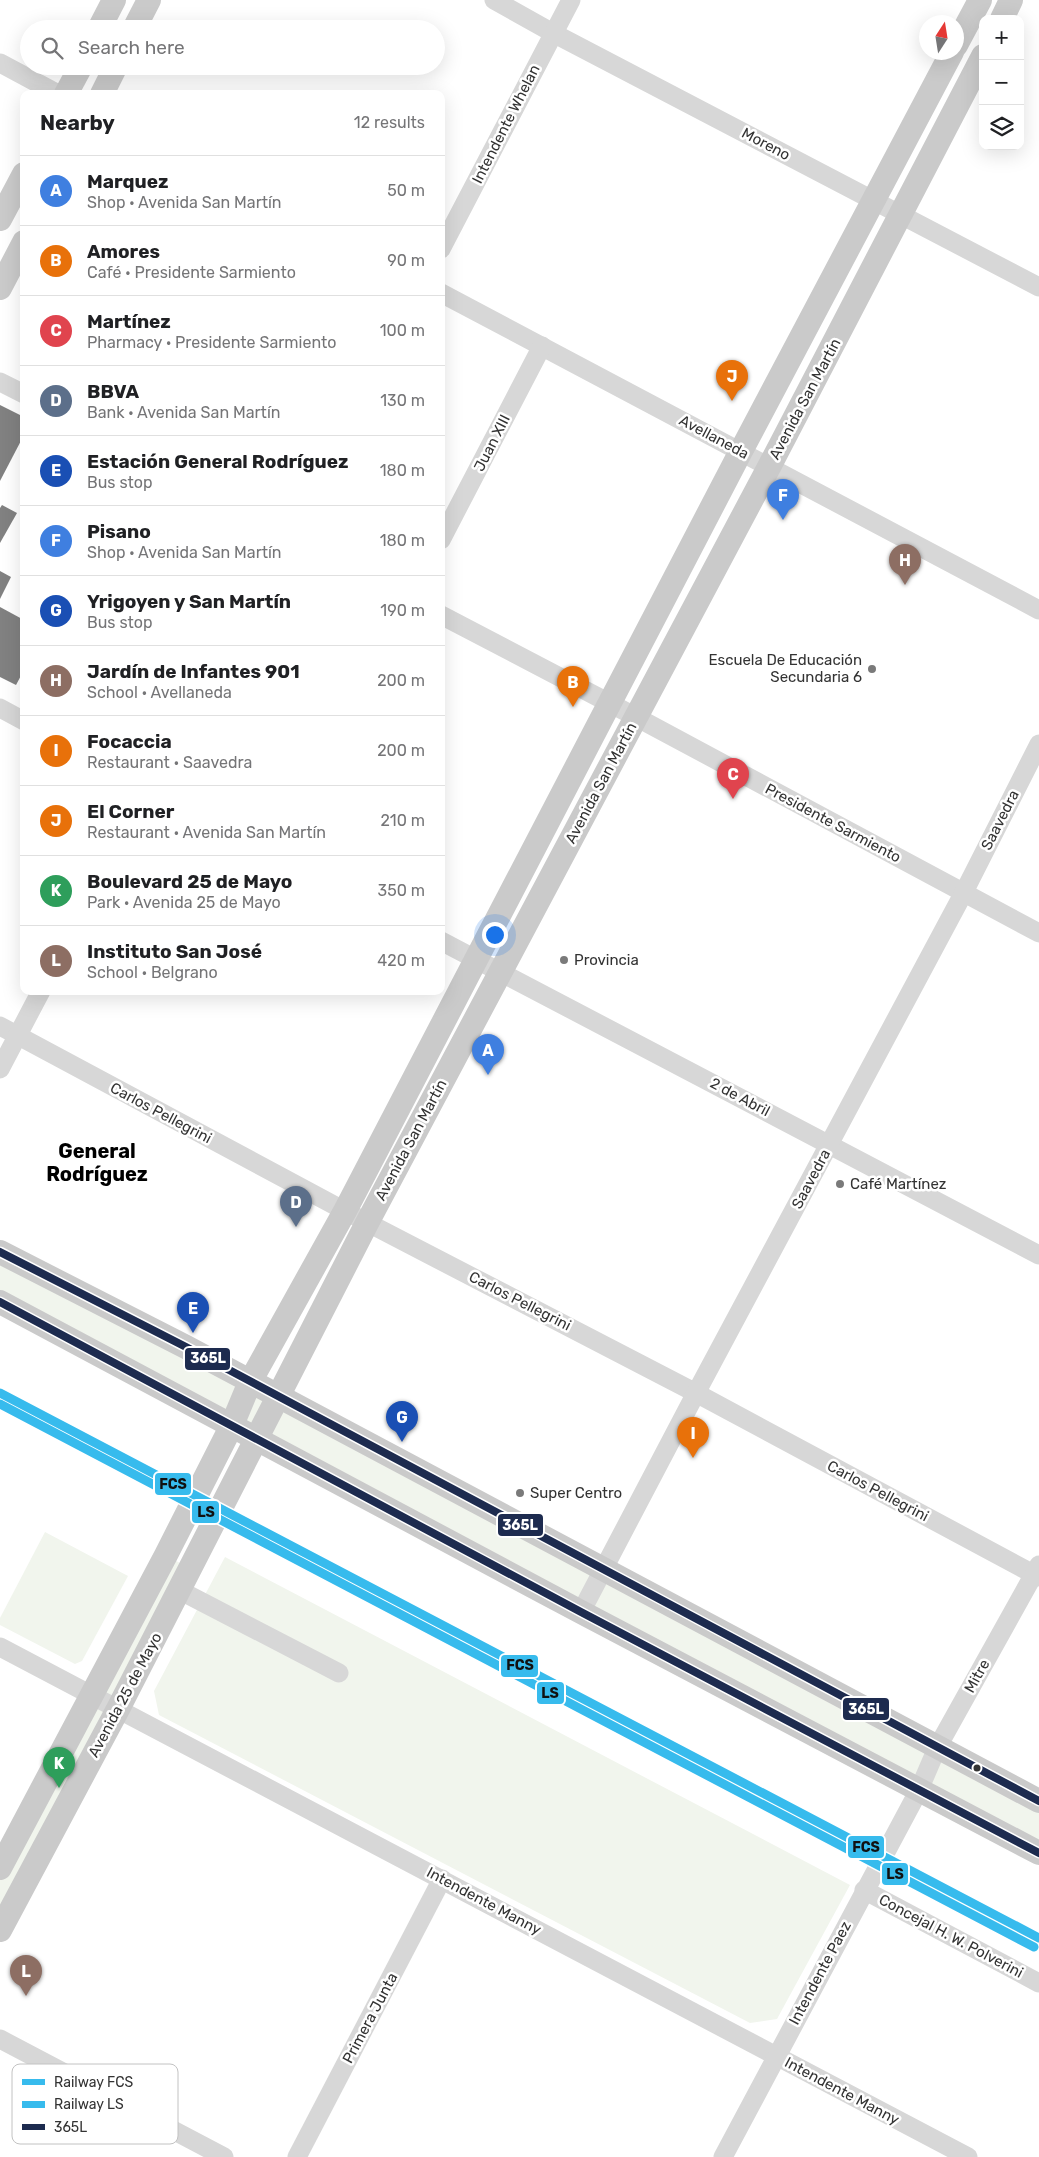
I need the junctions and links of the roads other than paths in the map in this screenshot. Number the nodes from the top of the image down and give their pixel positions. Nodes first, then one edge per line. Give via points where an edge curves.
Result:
1 (114, 0) edge
2 (149, 0) edge
3 (494, 0) edge
4 (571, 0) edge
5 (980, 0) edge
6 (1011, 0) edge
7 (1004, 15) edge
8 (104, 20) edge
9 (139, 20) edge
10 (964, 30) edge
11 (553, 33) junction
12 (948, 60) edge
13 (981, 60) edge
14 (0, 64) edge
15 (20, 74) edge
16 (21, 75) edge
17 (76, 75) edge
18 (112, 75) edge
19 (50, 90) edge
20 (68, 90) edge
21 (104, 90) edge
22 (20, 182) edge
23 (874, 201) junction
24 (901, 215) junction
25 (0, 219) edge
26 (445, 241) edge
27 (20, 250) edge
28 (1039, 287) edge
29 (0, 288) edge
30 (445, 295) edge
31 (542, 346) junction
32 (0, 382) edge
33 (20, 392) edge
34 (741, 451) junction
35 (769, 467) junction
36 (445, 530) edge
37 (1039, 610) edge
38 (445, 617) edge
39 (611, 704) junction
40 (0, 708) edge
41 (636, 716) junction
42 (20, 719) edge
43 (1039, 744) edge
44 (963, 894) junction
45 (1039, 933) edge
46 (445, 943) edge
47 (476, 960) junction
48 (500, 971) junction
49 (38, 995) edge
50 (0, 1026) edge
51 (17, 1035) junction
52 (0, 1069) edge
53 (830, 1144) junction
54 (345, 1211) junction
55 (367, 1223) junction
56 (0, 1252) edge
57 (1039, 1255) edge
58 (0, 1302) edge
59 (250, 1382) junction
60 (696, 1393) junction
61 (278, 1397) junction
62 (232, 1425) junction
63 (257, 1438) junction
64 (194, 1497) joint
65 (219, 1510) joint
66 (604, 1570) junction
67 (1037, 1572) edge
68 (179, 1590) junction
69 (582, 1612) junction
70 (0, 1647) edge
71 (338, 1673) dead end
72 (92, 1695) junction
73 (118, 1709) junction
74 (937, 1748) junction
75 (919, 1790) junction
76 (1039, 1801) edge
77 (1039, 1853) edge
78 (0, 1868) edge
79 (442, 1879) junction
80 (864, 1890) junction
81 (0, 1930) edge
82 (1039, 1983) edge
83 (0, 2039) edge
84 (776, 2056) junction
85 (47, 2064) edge
86 (178, 2133) edge
87 (224, 2157) edge
88 (297, 2157) edge
89 (723, 2157) edge
90 (968, 2157) edge

1 - 8 main road
2 - 9 main road
3 - 11 street, Moreno
4 - 11 street, Intendente Whelan
5 - 10 main road
6 - 7 main road
11 - 23 street, Moreno
11 - 26 street, Intendente Whelan
12 - 23 main road, Avenida San Martín
13 - 24 main road, Avenida San Martín
14 - 15 street
16 - 19 street
17 - 20 main road
18 - 21 main road
22 - 25 main road
23 - 24 street, Moreno
23 - 34 main road, Avenida San Martín
24 - 28 street, Moreno
24 - 35 main road, Avenida San Martín
27 - 29 main road
30 - 31 street, Avellaneda
31 - 34 street, Avellaneda
31 - 36 street, Juan XIII
32 - 33 street
34 - 35 street, Avellaneda
34 - 39 main road, Avenida San Martín
35 - 37 street, Avellaneda
35 - 41 main road, Avenida San Martín
38 - 39 street, Presidente Sarmiento
39 - 41 street, Presidente Sarmiento
39 - 47 main road, Avenida San Martín
40 - 42 street
41 - 44 street, Presidente Sarmiento
41 - 48 main road, Avenida San Martín
43 - 44 street, Saavedra
44 - 45 street, Presidente Sarmiento
44 - 53 street, Saavedra
46 - 47 street, 2 de Abril
47 - 48 street, 2 de Abril
47 - 54 main road, Avenida San Martín
48 - 53 street, 2 de Abril
48 - 55 main road, Avenida San Martín
49 - 51 street
50 - 51 street, Carlos Pellegrini
51 - 52 street
51 - 54 street, Carlos Pellegrini
53 - 57 street, 2 de Abril
53 - 60 street, Saavedra
54 - 55 street, Carlos Pellegrini
54 - 59 main road, Avenida San Martín
55 - 60 street, Carlos Pellegrini
55 - 61 main road, Avenida San Martín
56 - 59 main road
58 - 62 main road
59 - 61 main road
59 - 62 main road, Avenida San Martín
60 - 66 street, Saavedra
60 - 67 street, Carlos Pellegrini
61 - 63 main road, Avenida San Martín
61 - 66 main road
62 - 63 main road
62 - 64 main road, Avenida San Martín
63 - 65 main road, Avenida San Martín
63 - 69 main road
64 - 72 main road, Avenida 25 de Mayo
65 - 68 main road, Avenida 25 de Mayo
66 - 69 street, Saavedra
66 - 74 main road
67 - 74 street, Mitre
68 - 71 street
68 - 73 main road, Avenida 25 de Mayo
69 - 75 main road
70 - 72 street, Intendente Manny
72 - 73 street, Intendente Manny
72 - 78 main road, Avenida 25 de Mayo
73 - 79 street, Intendente Manny
73 - 81 main road, Avenida 25 de Mayo
74 - 75 street, Mitre
74 - 76 main road
75 - 77 main road
75 - 80 street, Intendente Paez
79 - 84 street, Intendente Manny
79 - 88 street, Primera Junta
80 - 82 street, Concejal H. W. Polverini
80 - 84 street, Intendente Paez
83 - 85 street
84 - 89 street, Intendente Paez
84 - 90 street, Intendente Manny
86 - 87 street

